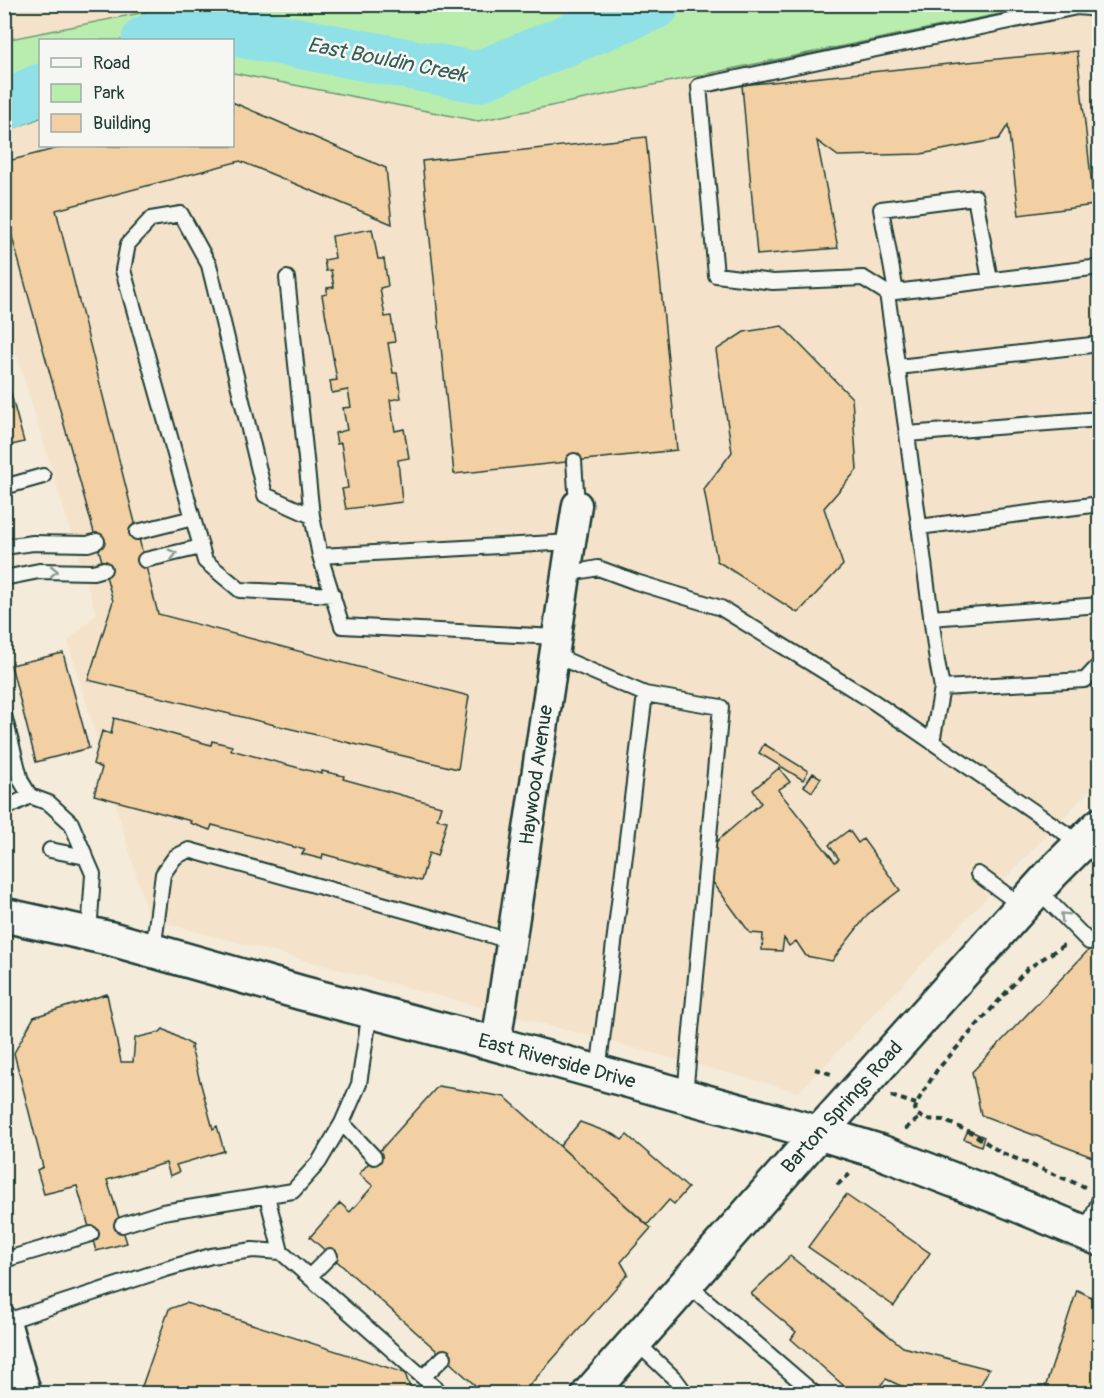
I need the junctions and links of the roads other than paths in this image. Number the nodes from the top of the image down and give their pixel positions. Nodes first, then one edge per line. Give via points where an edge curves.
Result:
1 (1100, 9) edge
2 (1100, 267) edge
3 (287, 278) dead end
4 (990, 280) junction
5 (891, 293) junction
6 (1100, 344) edge
7 (898, 367) junction
8 (1100, 419) edge
9 (908, 434) junction
10 (574, 461) dead end
11 (43, 476) dead end
12 (4, 487) edge
13 (1100, 504) edge
14 (577, 505) joint
15 (312, 516) junction
16 (193, 518) junction
17 (920, 527) junction
18 (137, 532) dead end
19 (97, 542) dead end
20 (571, 542) junction
21 (4, 547) edge
22 (201, 547) junction
23 (320, 556) junction
24 (145, 560) dead end
25 (104, 569) dead end
26 (566, 574) junction
27 (4, 578) edge
28 (333, 596) junction
29 (1100, 605) edge
30 (931, 618) junction
31 (555, 646) junction
32 (1100, 664) edge
33 (942, 688) junction
34 (645, 694) junction
35 (4, 715) edge
36 (932, 742) junction
37 (30, 796) junction
38 (4, 808) edge
39 (1090, 835) edge
40 (50, 850) dead end
41 (86, 857) junction
42 (978, 874) dead end
43 (1030, 898) junction
44 (4, 915) edge
45 (89, 934) junction
46 (512, 942) junction
47 (1089, 942) dead end
48 (153, 951) junction
49 (370, 1011) junction
50 (496, 1044) junction
51 (598, 1072) junction
52 (685, 1096) junction
53 (342, 1123) junction
54 (819, 1133) junction
55 (374, 1157) dead end
56 (267, 1196) junction
57 (1100, 1199) edge
58 (122, 1225) dead end
59 (91, 1234) dead end
60 (1093, 1236) edge
61 (282, 1252) junction
62 (330, 1256) dead end
63 (4, 1260) edge
64 (309, 1277) junction
65 (686, 1283) junction
66 (4, 1323) edge
67 (635, 1341) junction
68 (444, 1356) dead end
69 (423, 1377) junction
70 (24, 1394) edge
71 (442, 1394) edge
72 (590, 1394) edge
73 (686, 1394) edge
74 (815, 1394) edge

1 - 5 lane via 1077,7 699,86 716,275 773,282 863,278
2 - 4 lane
3 - 15 lane
4 - 5 lane
4 - 5 lane via 975,196 881,209
5 - 7 lane
6 - 7 lane
7 - 9 lane
8 - 9 lane
9 - 17 lane
10 - 14 lane
11 - 12 lane
13 - 17 lane
14 - 20 street, Haywood Avenue
15 - 16 lane via 266,495 209,264 181,214 151,219 128,244 123,270
15 - 23 lane
16 - 18 lane
16 - 22 lane
17 - 30 lane
19 - 21 lane
20 - 23 lane
20 - 26 street, Haywood Avenue
24 -> 22 lane
22 - 28 lane via 205,561 240,590
23 - 28 lane
27 -> 25 lane via 39,571
26 - 31 street, Haywood Avenue
26 - 36 lane via 598,568 721,608
28 - 31 lane via 342,626
29 - 30 lane
30 - 33 lane
31 - 34 lane
31 - 46 street, Haywood Avenue
32 - 33 lane via 1085,680
33 - 36 lane
34 - 51 lane
34 - 52 lane via 721,707
35 - 37 lane via 21,781
36 - 39 lane
37 - 38 lane
37 - 41 lane via 49,803 71,823
39 - 43 main road, Barton Springs Road
40 - 41 lane
41 - 45 lane via 93,874
42 - 43 lane
47 -> 43 lane
43 - 54 main road, Barton Springs Road
44 - 45 main road, East Riverside Drive
45 - 48 main road, East Riverside Drive
46 - 48 lane via 189,850 175,857 163,874
46 - 50 street, Haywood Avenue
48 - 49 main road, East Riverside Drive
49 - 50 main road, East Riverside Drive
49 - 53 lane via 359,1084
50 - 51 main road, East Riverside Drive
51 - 52 main road, East Riverside Drive
52 - 54 main road, East Riverside Drive
53 - 55 lane
53 - 56 lane via 319,1161 293,1191
54 - 60 main road, East Riverside Drive via 878,1151
54 - 65 main road, Barton Springs Road
56 - 58 lane via 163,1212
56 - 61 lane
57 - 60 lane
59 - 63 lane
61 - 64 lane
61 - 66 lane via 211,1256
62 - 64 lane
64 - 69 lane
65 - 67 main road, Barton Springs Road
65 - 74 lane
66 - 70 main road
67 - 72 main road, Barton Springs Road
67 - 73 lane
68 - 69 lane
69 - 71 lane

